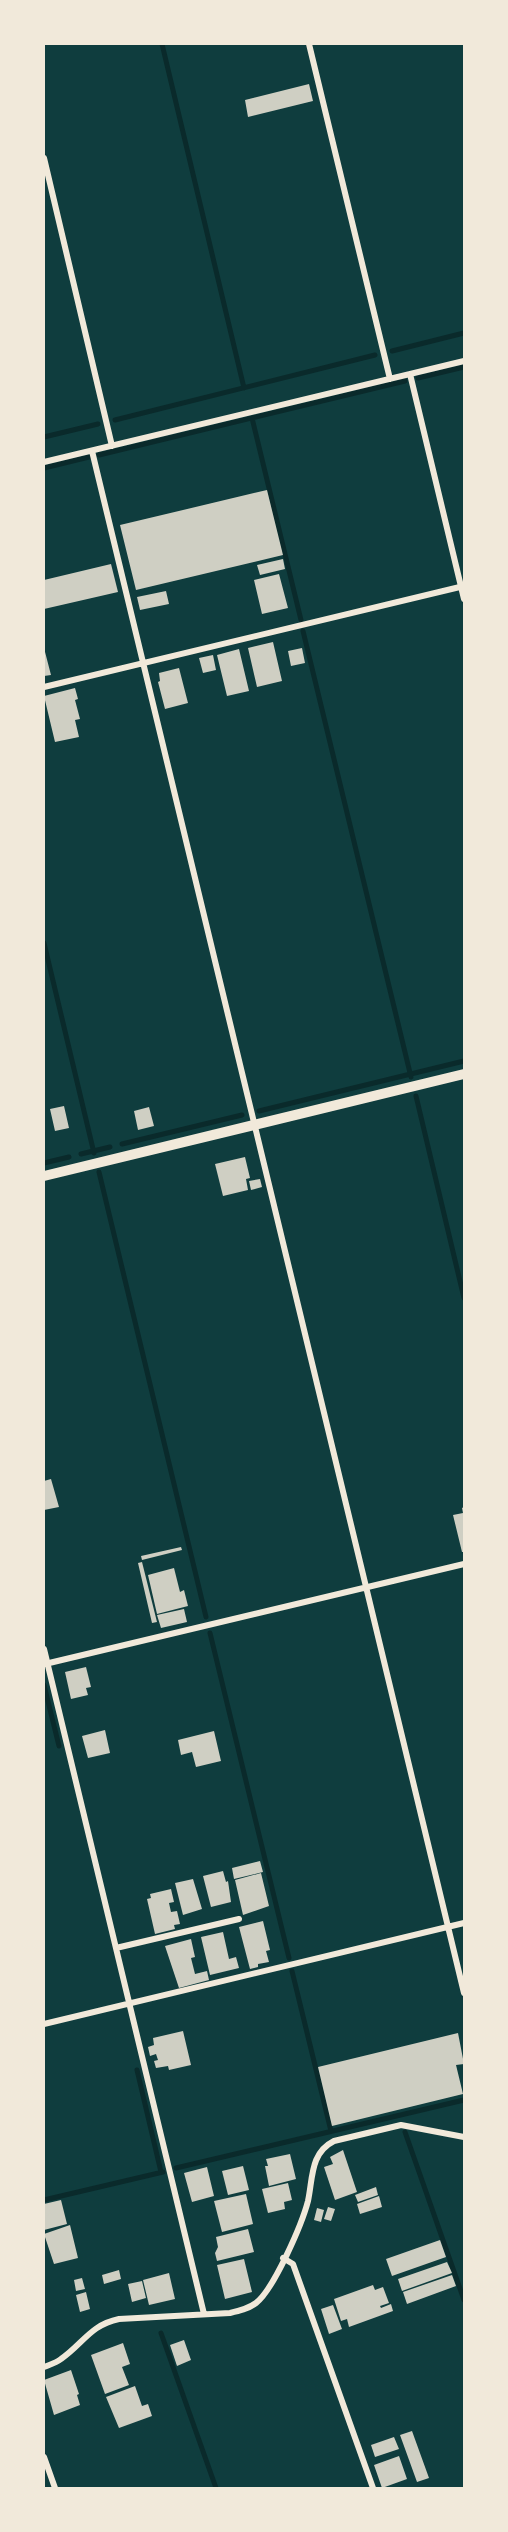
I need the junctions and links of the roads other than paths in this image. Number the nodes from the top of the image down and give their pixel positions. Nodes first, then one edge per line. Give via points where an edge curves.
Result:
1 (309, 44) edge
2 (44, 158) edge
3 (465, 361) edge
4 (410, 374) junction
5 (390, 379) junction
6 (112, 446) junction
7 (92, 451) junction
8 (44, 462) edge
9 (463, 586) edge
10 (465, 599) edge
11 (143, 663) junction
12 (44, 687) edge
13 (465, 1074) edge
14 (255, 1125) junction
15 (44, 1176) edge
16 (465, 1564) edge
17 (366, 1587) junction
18 (44, 1649) edge
19 (45, 1664) edge
20 (239, 1919) dead end
21 (465, 1923) edge
22 (448, 1926) junction
23 (116, 1948) junction
24 (465, 1993) edge
25 (129, 2003) junction
26 (44, 2024) edge
27 (465, 2137) edge
28 (283, 2258) junction
29 (204, 2314) junction
30 (44, 2367) edge
31 (44, 2457) edge
32 (55, 2488) edge
33 (373, 2488) edge

1 - 5 street
2 - 6 street
3 - 4 street
4 - 5 street
4 - 9 street
5 - 6 street
6 - 7 street
7 - 8 street
7 - 11 street
9 - 10 street
9 - 11 street
11 - 12 street
11 - 14 street
13 - 14 street
14 - 15 street
14 - 17 street
16 - 17 street
17 - 19 street
17 - 22 street
18 - 19 street
19 - 23 street
20 - 23 street
21 - 22 street
22 - 24 street
22 - 25 street
23 - 25 street
25 - 26 street
25 - 29 street
27 - 28 street via 401,2125 325,2145 315,2162 303,2218
28 - 29 street via 264,2295 255,2304 237,2312
28 - 33 street via 293,2264
29 - 30 street via 105,2322 60,2360
31 - 32 street

